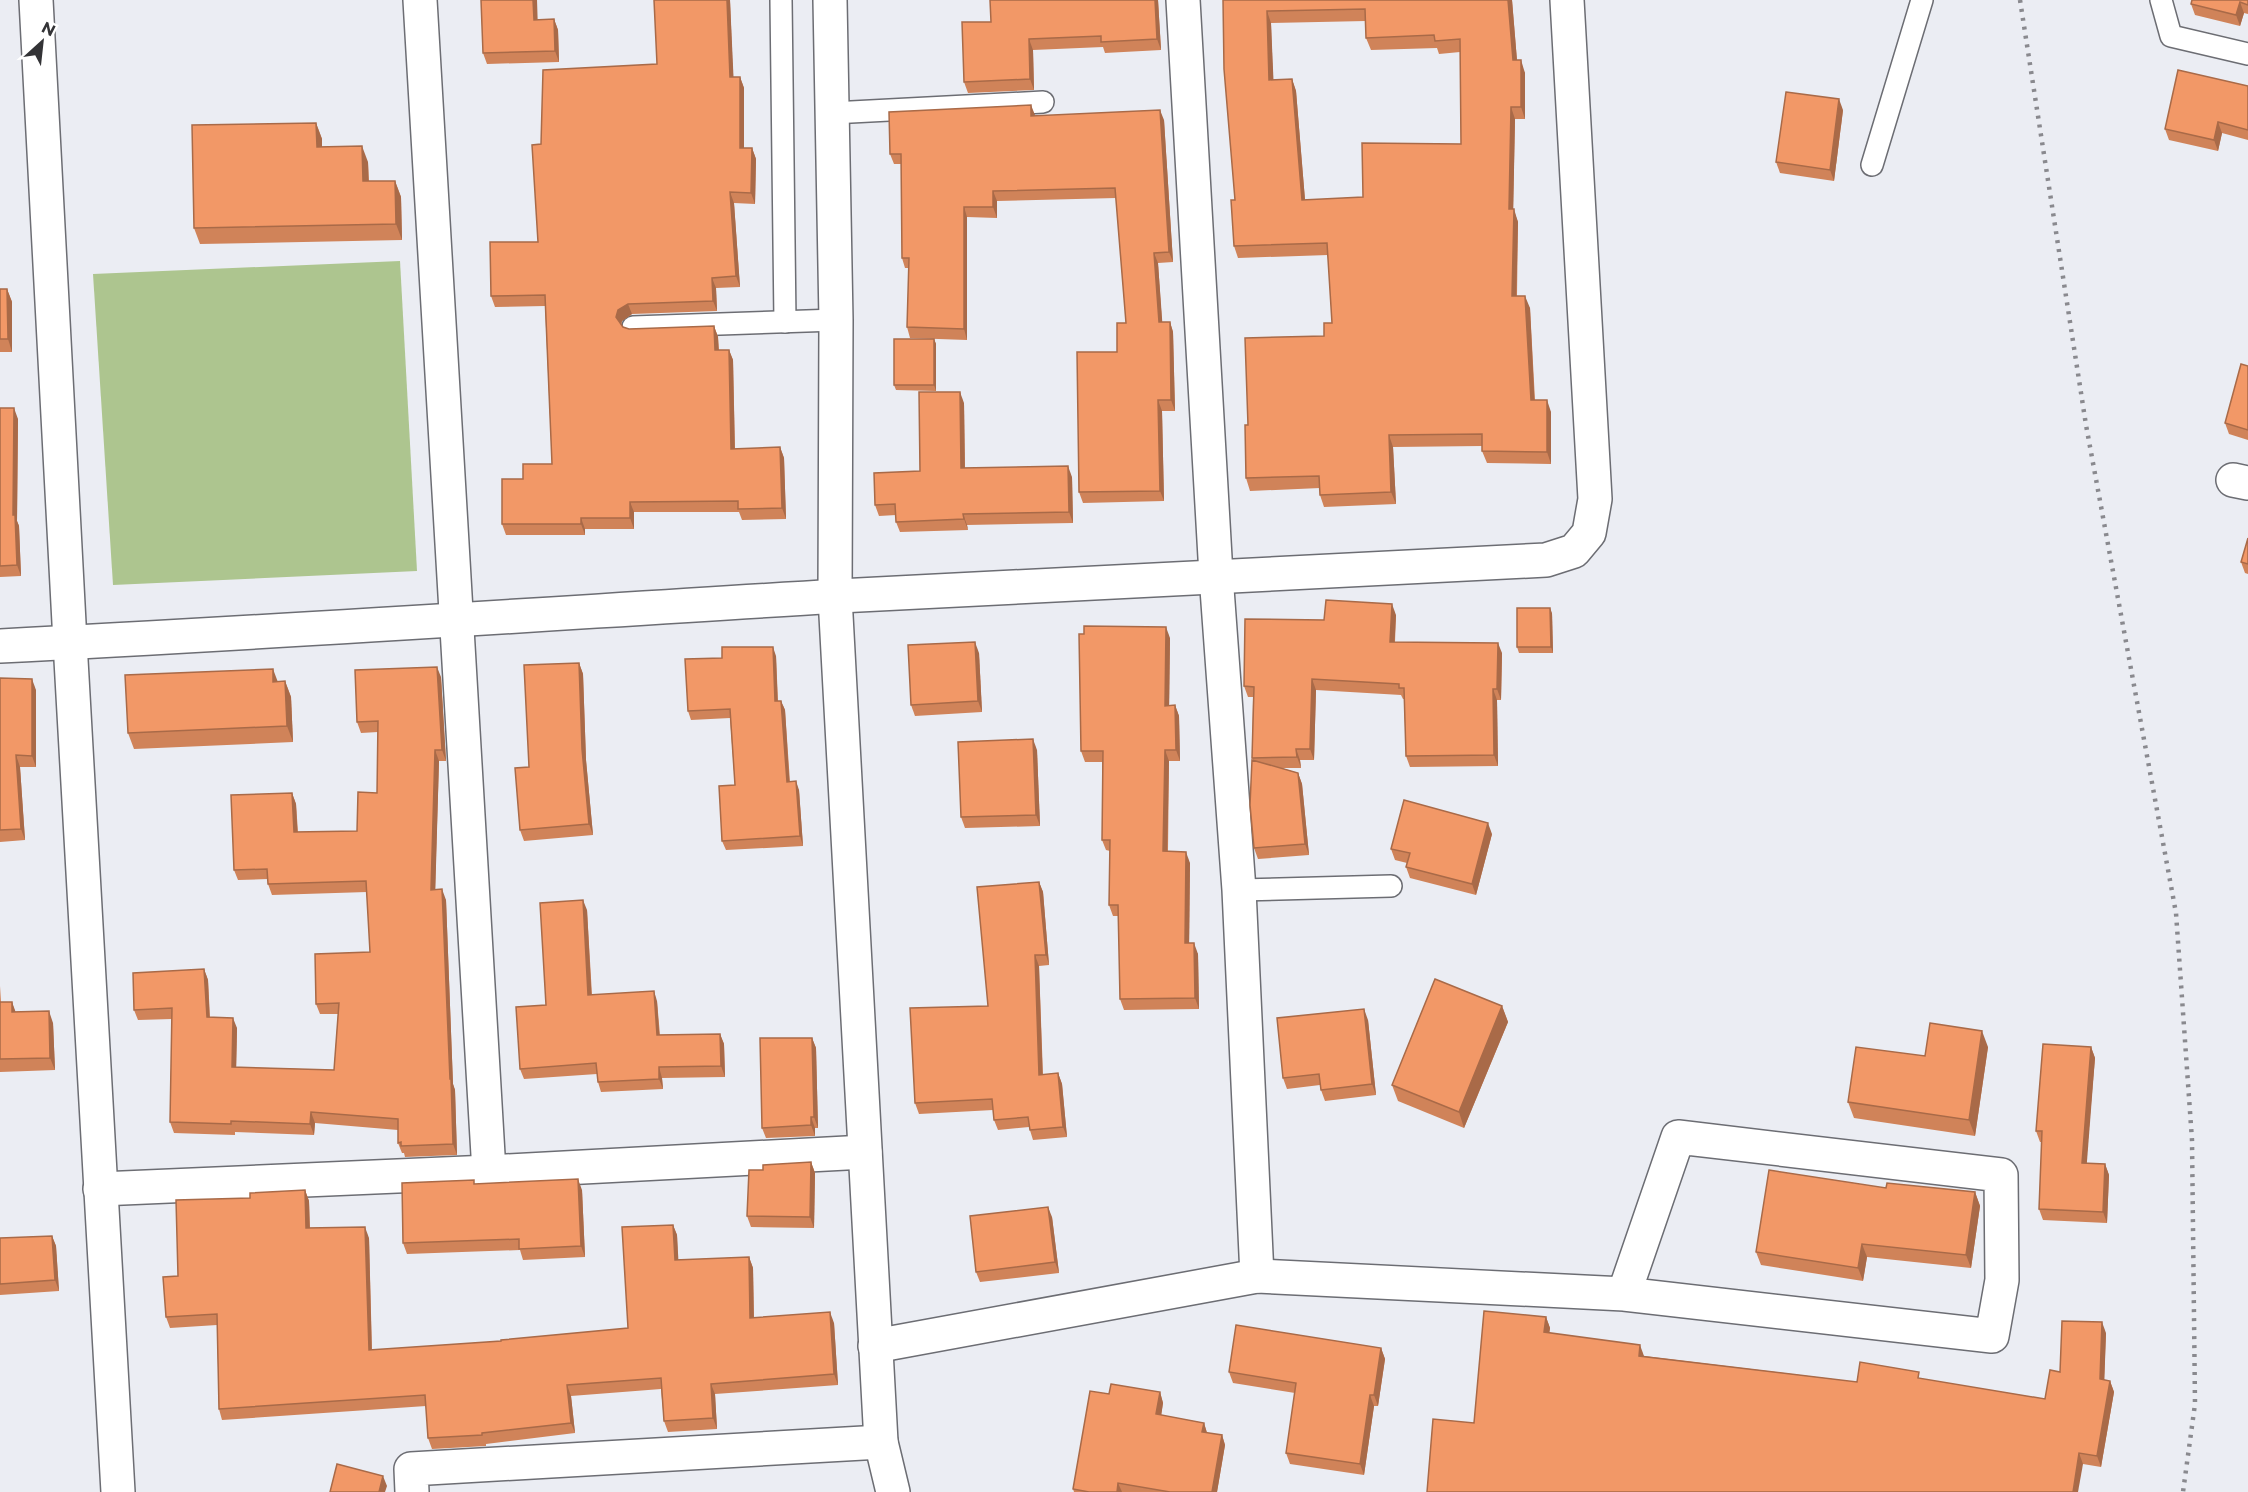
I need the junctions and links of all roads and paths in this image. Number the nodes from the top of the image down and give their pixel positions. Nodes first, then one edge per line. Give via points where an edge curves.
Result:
1 (36, 0) edge
2 (420, 0) edge
3 (782, 0) edge
4 (830, 0) edge
5 (1183, 0) edge
6 (1567, 0) edge
7 (1922, 0) edge
8 (2161, 0) edge
9 (2248, 54) edge
10 (1043, 102) dead end
11 (832, 113) junction
12 (1872, 165) dead end
13 (836, 320) junction
14 (785, 322) junction
15 (633, 327) edge
16 (1216, 575) junction
17 (835, 597) junction
18 (455, 621) junction
19 (70, 642) junction
20 (0, 645) edge
21 (1392, 886) dead end
22 (1239, 890) junction
23 (865, 1152) junction
24 (489, 1172) junction
25 (100, 1189) junction
26 (1257, 1276) junction
27 (1624, 1294) junction
28 (875, 1346) junction
29 (881, 1442) junction
30 (118, 1492) edge
31 (412, 1492) edge
32 (893, 1492) edge

1 - 19 street
2 - 18 street
3 - 14 lane
4 - 11 street
5 - 16 street
6 - 16 street via 1595,500 1589,532 1574,551 1546,560
7 - 12 lane
8 - 9 lane via 2171,36
10 - 11 lane
11 - 13 street
13 - 14 lane
13 - 17 street
14 - 15 lane
16 - 17 street
16 - 22 street
17 - 18 street
17 - 23 street
18 - 19 street
18 - 24 street
19 - 20 street
19 - 25 street
21 - 22 lane
22 - 26 street
23 - 24 street
23 - 28 street
24 - 25 street
25 - 30 street
26 - 27 street
26 - 28 street
27 - 27 street via 1678,1137 2001,1175 2002,1280 1992,1336
28 - 29 street
29 - 31 street via 411,1470
29 - 32 street

